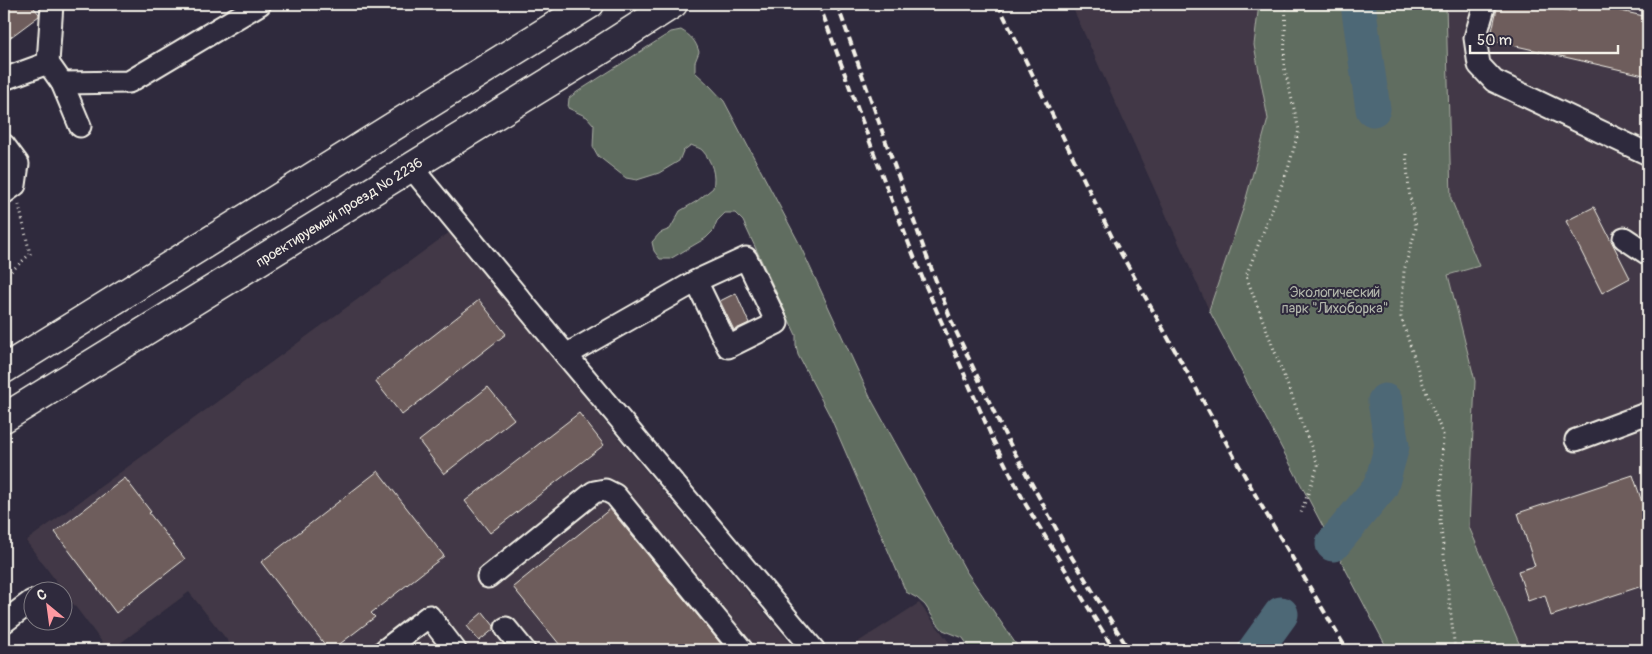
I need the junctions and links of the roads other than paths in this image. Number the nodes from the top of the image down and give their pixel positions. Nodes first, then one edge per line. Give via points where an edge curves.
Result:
1 (52, 4) edge
2 (260, 4) edge
3 (590, 4) edge
4 (674, 4) edge
5 (1485, 4) edge
6 (48, 63) junction
7 (4, 79) edge
8 (62, 83) junction
9 (80, 126) dead end
10 (4, 145) edge
11 (1648, 154) edge
12 (411, 167) junction
13 (9, 189) edge
14 (1624, 238) dead end
15 (1648, 254) edge
16 (696, 281) dead end
17 (566, 355) junction
18 (4, 369) edge
19 (1648, 413) edge
20 (4, 418) edge
21 (1576, 440) dead end
22 (488, 577) dead end
23 (22, 608) edge
24 (4, 622) edge
25 (506, 628) dead end
26 (385, 650) edge
27 (455, 650) edge
28 (524, 650) edge
29 (742, 650) edge
30 (814, 650) edge

1 - 6 lane
2 - 8 lane via 129,82
3 - 18 main road
4 - 12 main road, проектируемый проезд № 2236
5 - 11 lane via 1475,38 1479,65 1494,81
6 - 7 lane
6 - 8 lane
8 - 9 lane
10 - 13 lane via 18,164
12 - 17 lane
12 - 20 main road, проектируемый проезд № 2236
14 - 15 lane
16 - 17 lane
17 - 30 lane
19 - 21 lane
22 - 29 lane via 594,492 604,490 616,495
23 - 24 lane
25 - 28 lane
26 - 27 lane via 429,616

